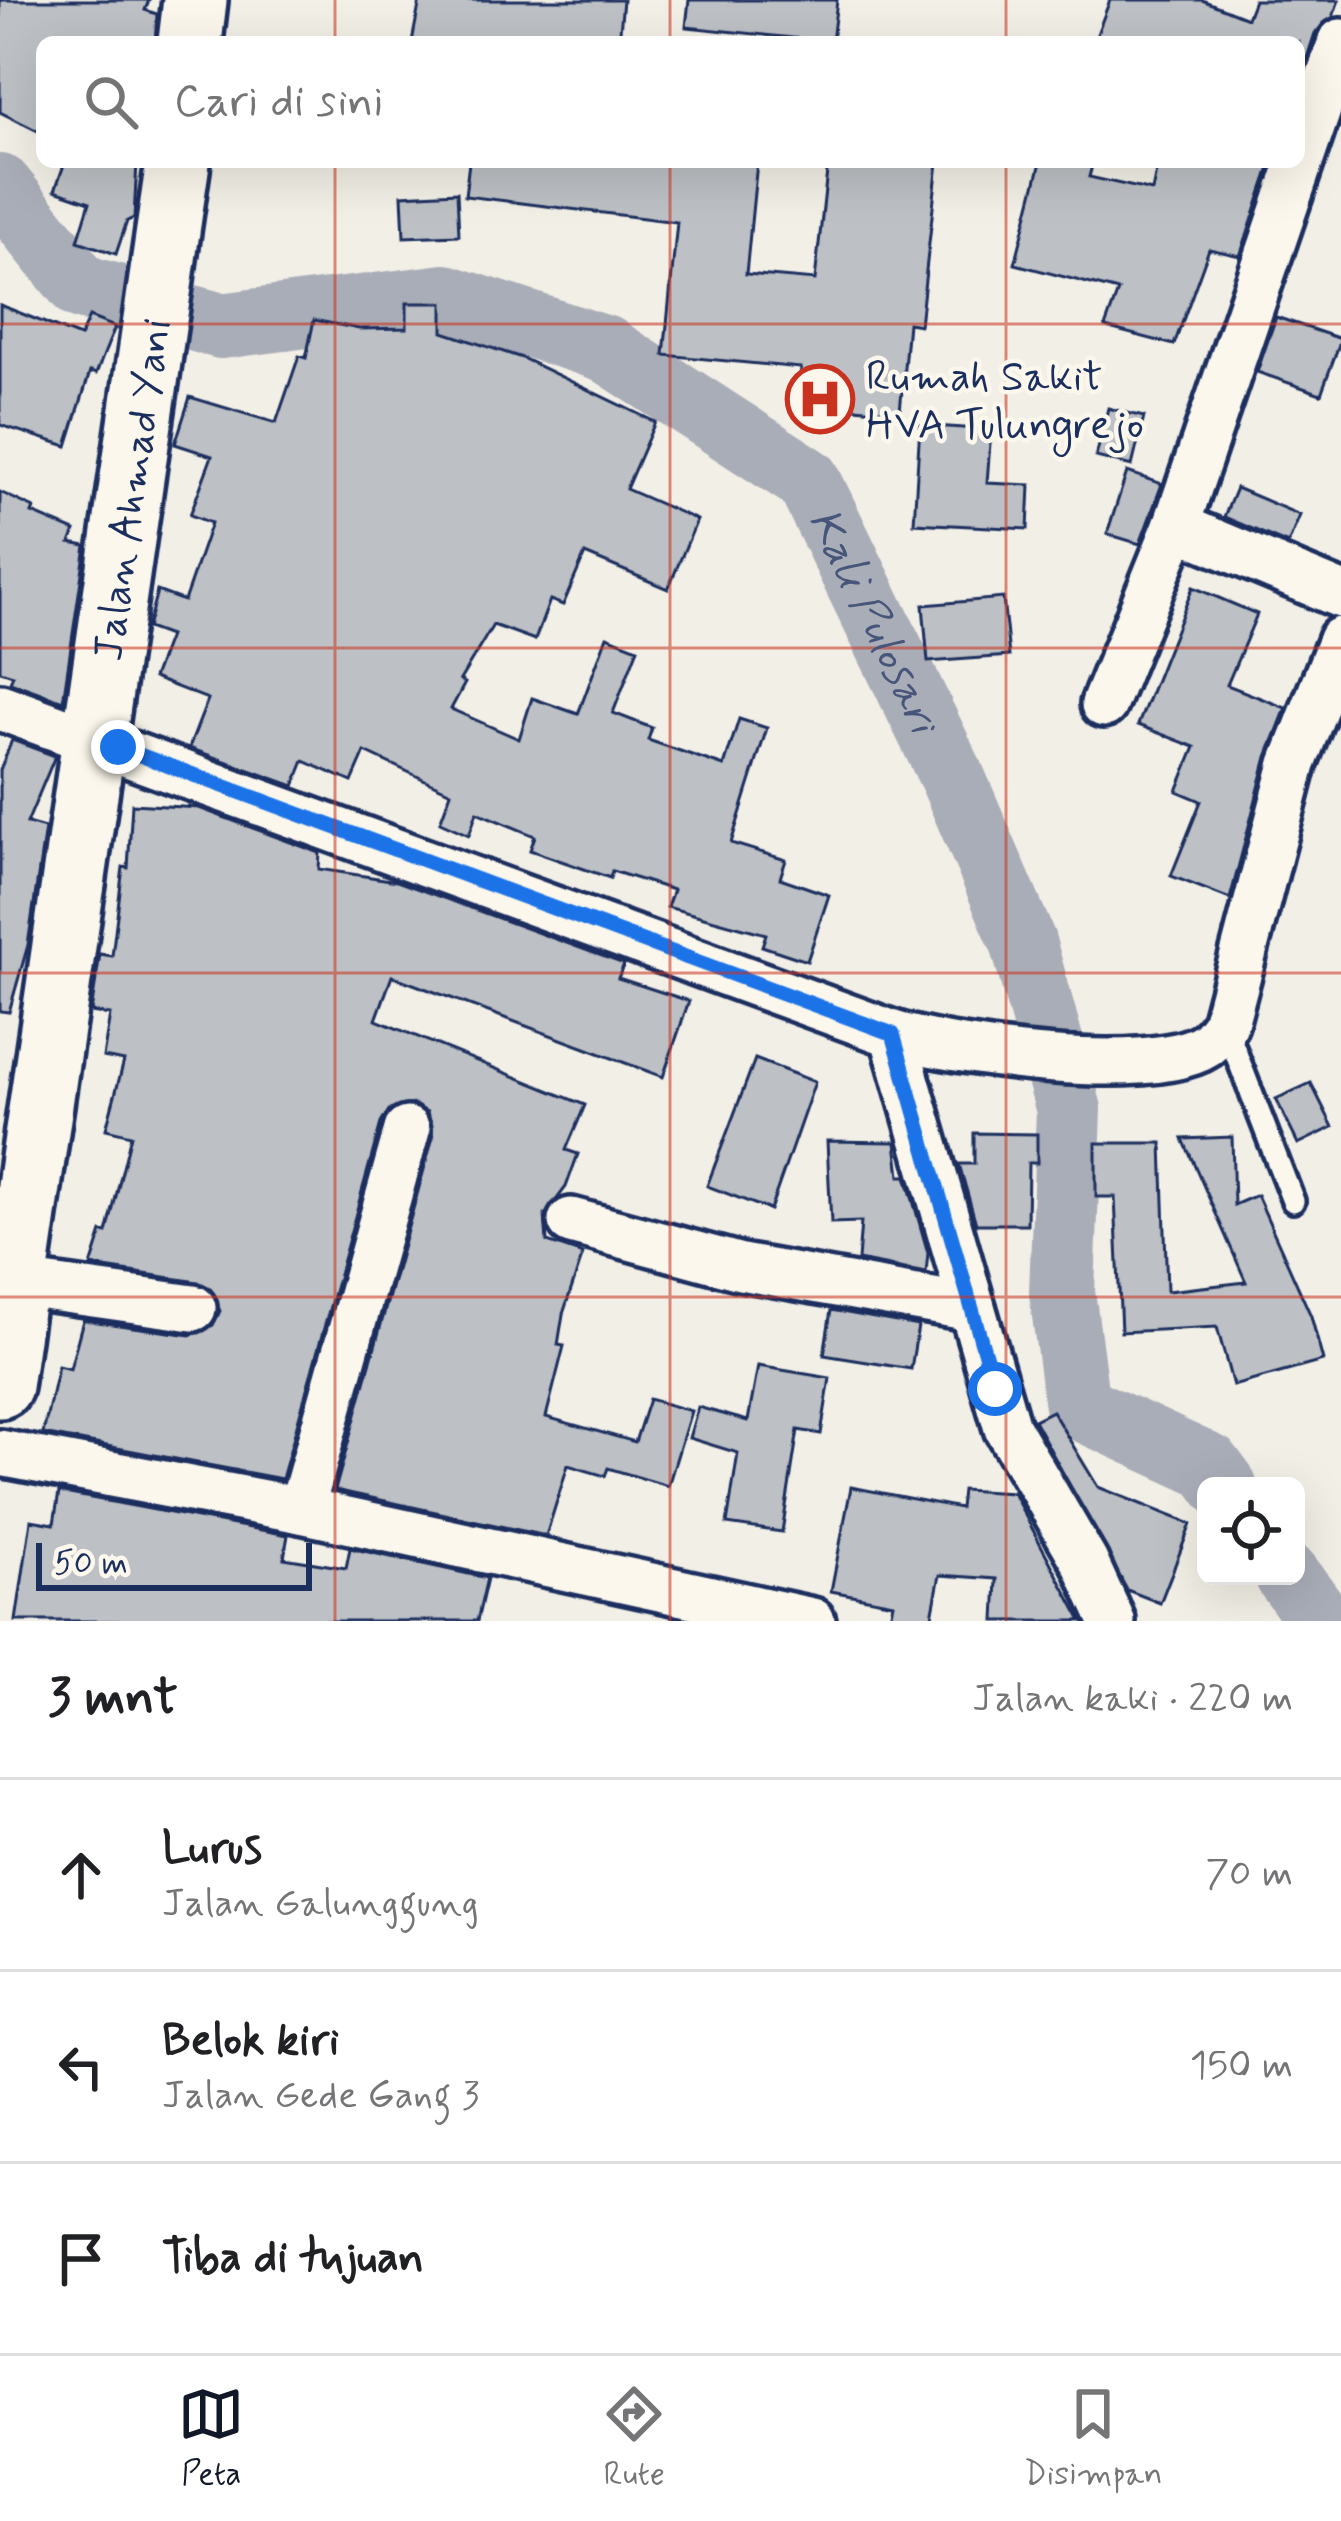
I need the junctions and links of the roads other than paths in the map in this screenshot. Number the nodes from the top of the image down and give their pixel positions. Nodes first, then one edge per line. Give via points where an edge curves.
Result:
1 (1341, 42) edge
2 (1305, 147) edge
3 (177, 168) edge
4 (1298, 168) edge
5 (1175, 526) junction
6 (1341, 595) edge
7 (1341, 640) edge
8 (1104, 704) dead end
9 (0, 707) edge
10 (95, 740) junction
11 (893, 1034) junction
12 (1206, 1041) junction
13 (407, 1130) dead end
14 (16, 1173) edge
15 (1292, 1201) dead end
16 (571, 1221) dead end
17 (15, 1282) junction
18 (194, 1308) dead end
19 (972, 1308) junction
20 (0, 1386) edge
21 (0, 1453) edge
22 (301, 1510) junction
23 (812, 1621) edge
24 (1112, 1621) edge

1 - 2 street
3 - 10 main road, Jalan Ahmad Yani
4 - 5 street
5 - 6 street
5 - 8 street
7 - 12 street via 1292,764
9 - 10 street
10 - 11 street
10 - 14 main road, Jalan Ahmad Yani
11 - 12 street via 935,1047 1113,1061
11 - 19 street
12 - 15 lane
13 - 22 street
14 - 17 main road, Jalan Ahmad Yani
16 - 19 street via 741,1267
17 - 18 street
17 - 20 main road, Jalan Ahmad Yani
19 - 24 street via 1014,1446
21 - 22 street
22 - 23 street

